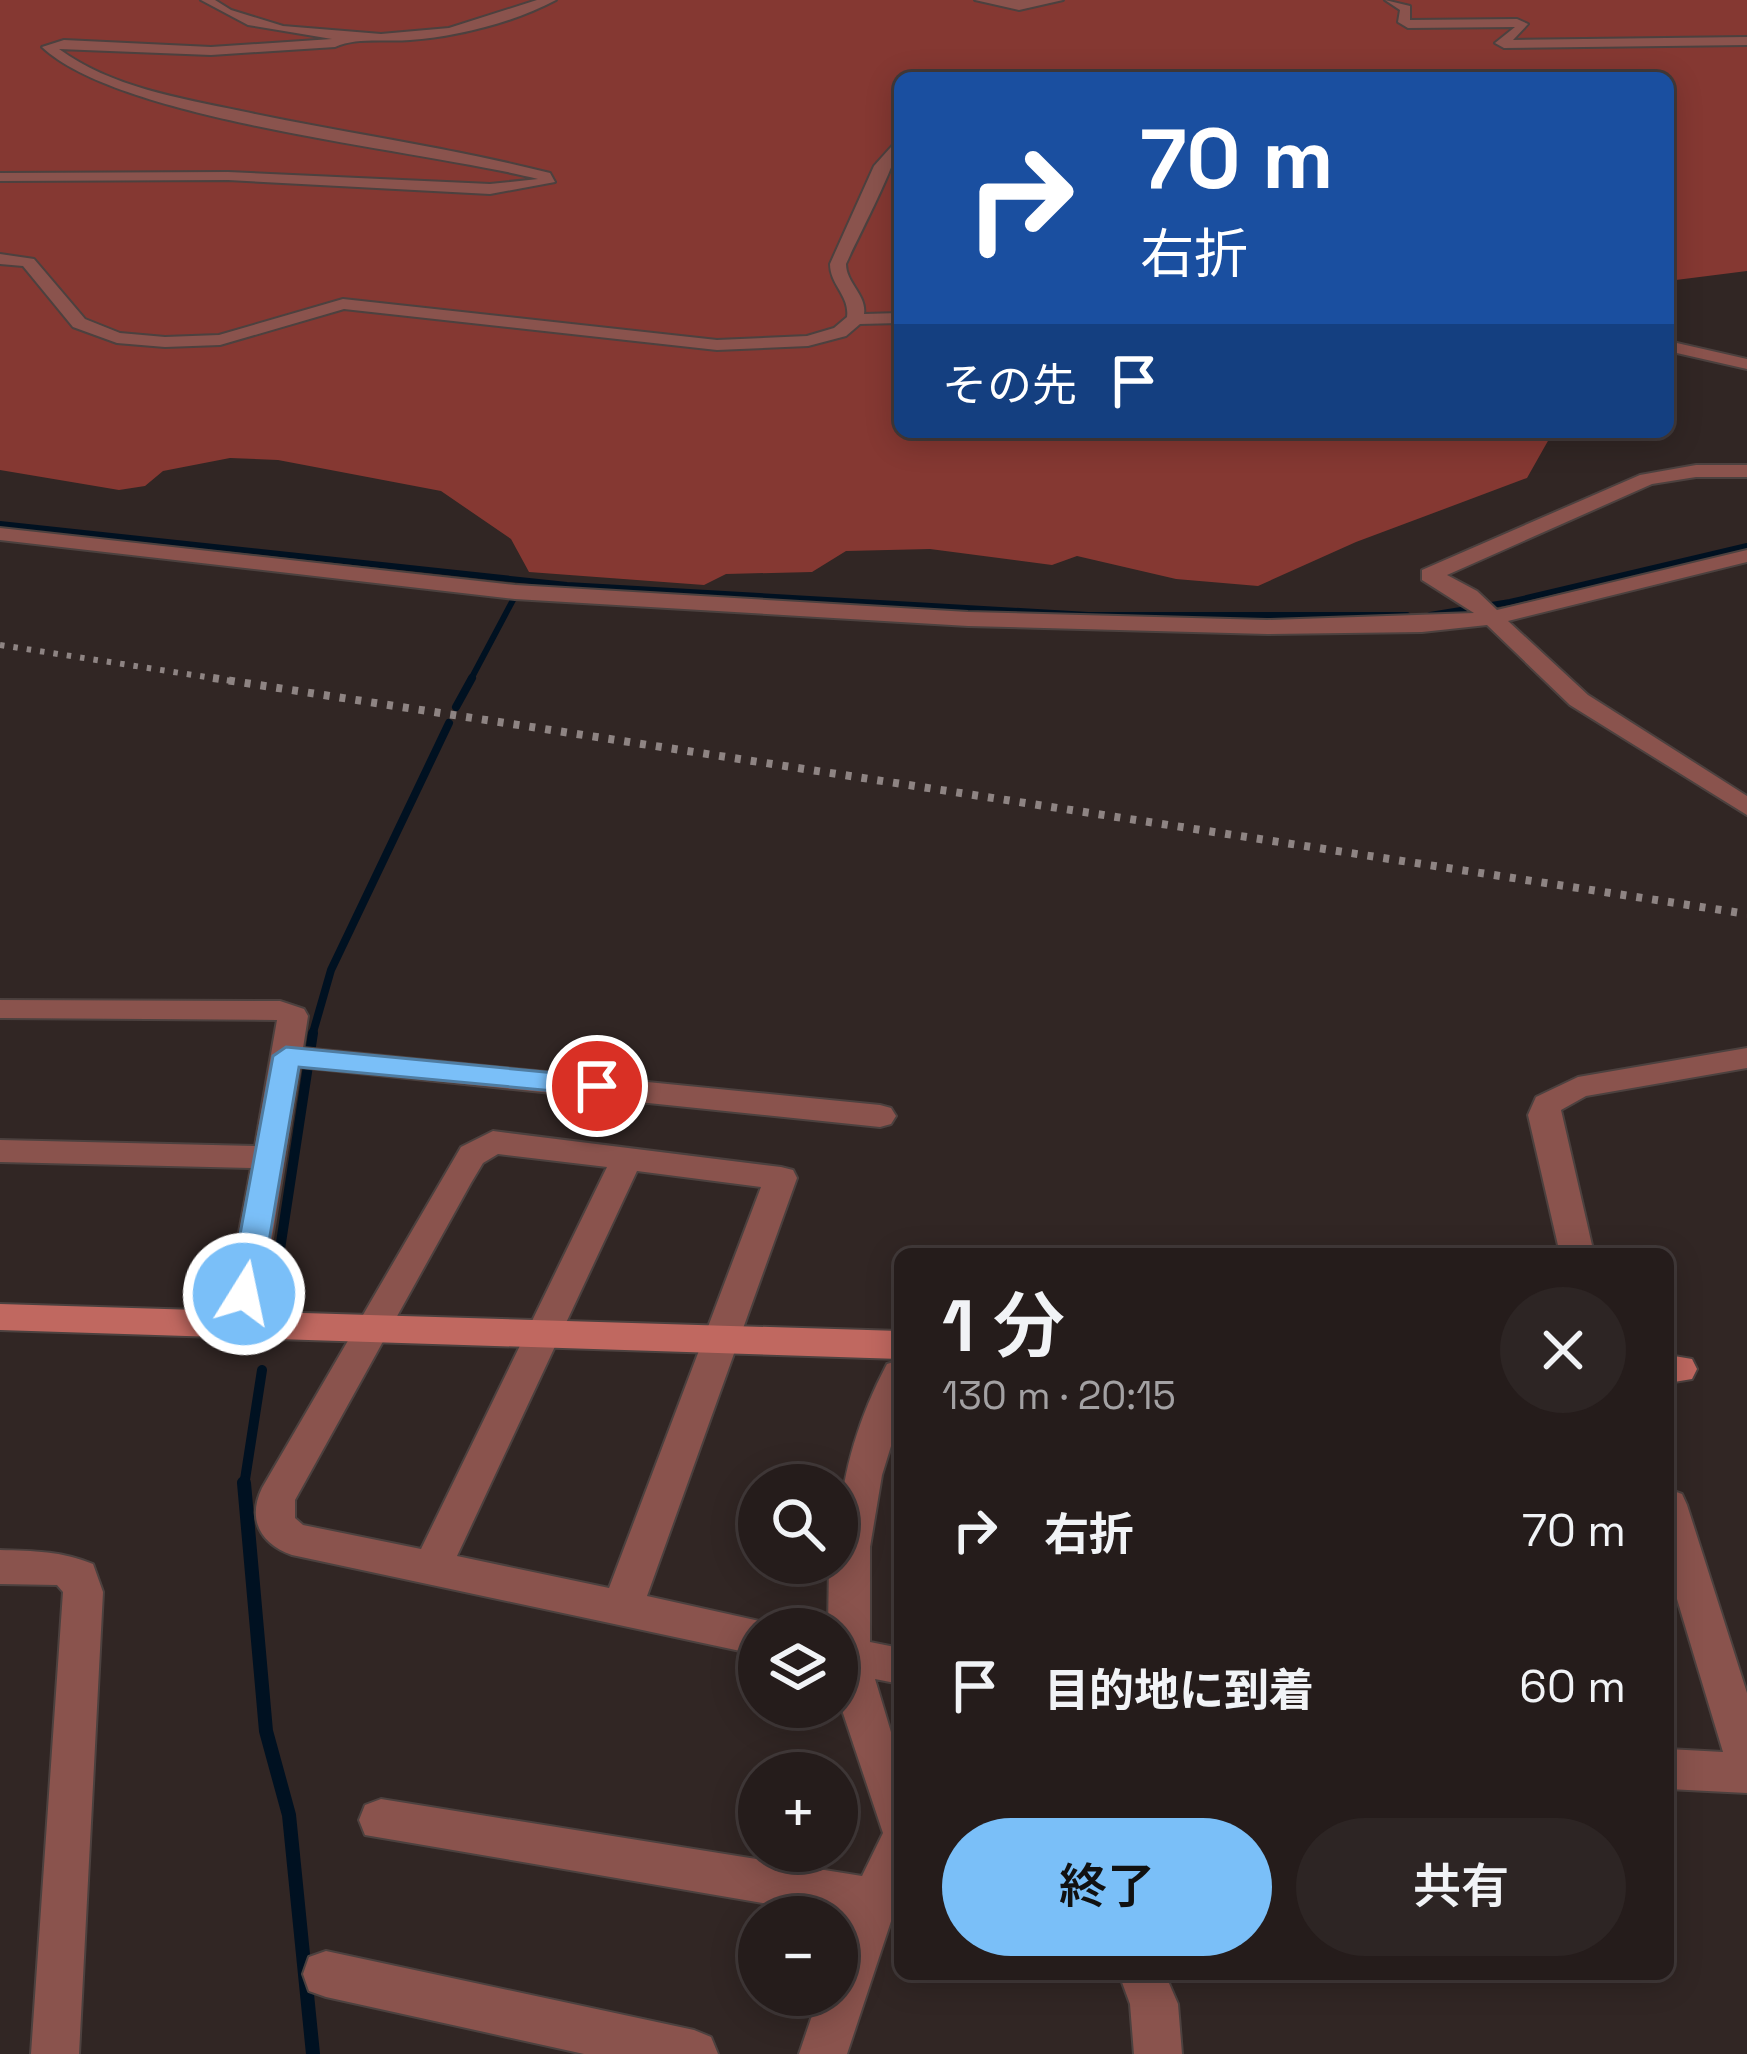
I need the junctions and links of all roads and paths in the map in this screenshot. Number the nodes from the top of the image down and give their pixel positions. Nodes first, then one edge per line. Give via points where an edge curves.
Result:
1 (207, 0) edge
2 (550, 0) edge
3 (981, 0) edge
4 (1057, 0) edge
5 (1391, 0) edge
6 (344, 37) junction
7 (1747, 41) edge
8 (894, 148) edge
9 (0, 177) edge
10 (0, 259) edge
11 (855, 319) junction
12 (894, 319) edge
13 (1674, 347) edge
14 (1747, 364) edge
15 (1747, 471) edge
16 (0, 533) edge
17 (1747, 537) edge
18 (1747, 556) edge
19 (1151, 609) dead end
20 (1483, 609) junction
21 (1742, 804) edge
22 (0, 1010) edge
23 (300, 1056) junction
24 (1747, 1058) edge
25 (880, 1116) dead end
26 (0, 1151) edge
27 (268, 1157) junction
28 (627, 1159) junction
29 (1576, 1248) edge
30 (0, 1317) edge
31 (240, 1324) junction
32 (373, 1328) junction
33 (547, 1333) junction
34 (722, 1339) junction
35 (894, 1345) edge
36 (894, 1390) edge
37 (1674, 1524) edge
38 (0, 1567) edge
39 (432, 1568) junction
40 (622, 1608) junction
41 (845, 1608) edge
42 (738, 1632) edge
43 (858, 1657) edge
44 (894, 1665) edge
45 (858, 1698) edge
46 (1747, 1761) edge
47 (1674, 1769) edge
48 (1747, 1773) edge
49 (894, 1804) edge
50 (381, 1820) dead end
51 (894, 1858) edge
52 (874, 1900) junction
53 (326, 1974) dead end
54 (1144, 1980) edge
55 (55, 2054) edge
56 (694, 2054) edge
57 (824, 2054) edge
58 (1158, 2054) edge

1 - 6 street via 238,19
2 - 6 street via 432,35
3 - 4 street
5 - 7 street via 1406,9 1408,24 1524,27 1504,44
6 - 9 street via 256,51 47,47 80,70 156,96 479,159 547,182 490,189 209,176
8 - 11 street via 838,263
10 - 11 street via 28,262 80,323 117,338 165,342 220,340 343,304 717,345 808,341
11 - 12 street
13 - 14 street
15 - 20 street via 1647,479 1430,575
16 - 20 street via 515,592 968,619 1422,625
17 - 20 street
18 - 20 street
19 - 20 street
20 - 21 street via 1579,700
22 - 23 street via 280,1010 292,1016
23 - 25 street
23 - 27 street
24 - 29 street via 1578,1087 1547,1104
26 - 27 street
27 - 31 street
28 - 32 street via 494,1142 472,1154
28 - 33 street
28 - 34 street via 781,1178
30 - 31 street
31 - 32 street
32 - 33 street
32 - 39 street via 276,1499 275,1525 292,1539
33 - 34 street
33 - 39 street
34 - 35 street
34 - 40 street
36 - 41 street via 848,1545
37 - 46 street
38 - 55 street via 60,1568 79,1576 83,1592
39 - 40 street
40 - 42 street
43 - 44 street
45 - 49 street
47 - 48 street
50 - 52 street
51 - 52 street
52 - 57 street
53 - 56 street
54 - 58 street

